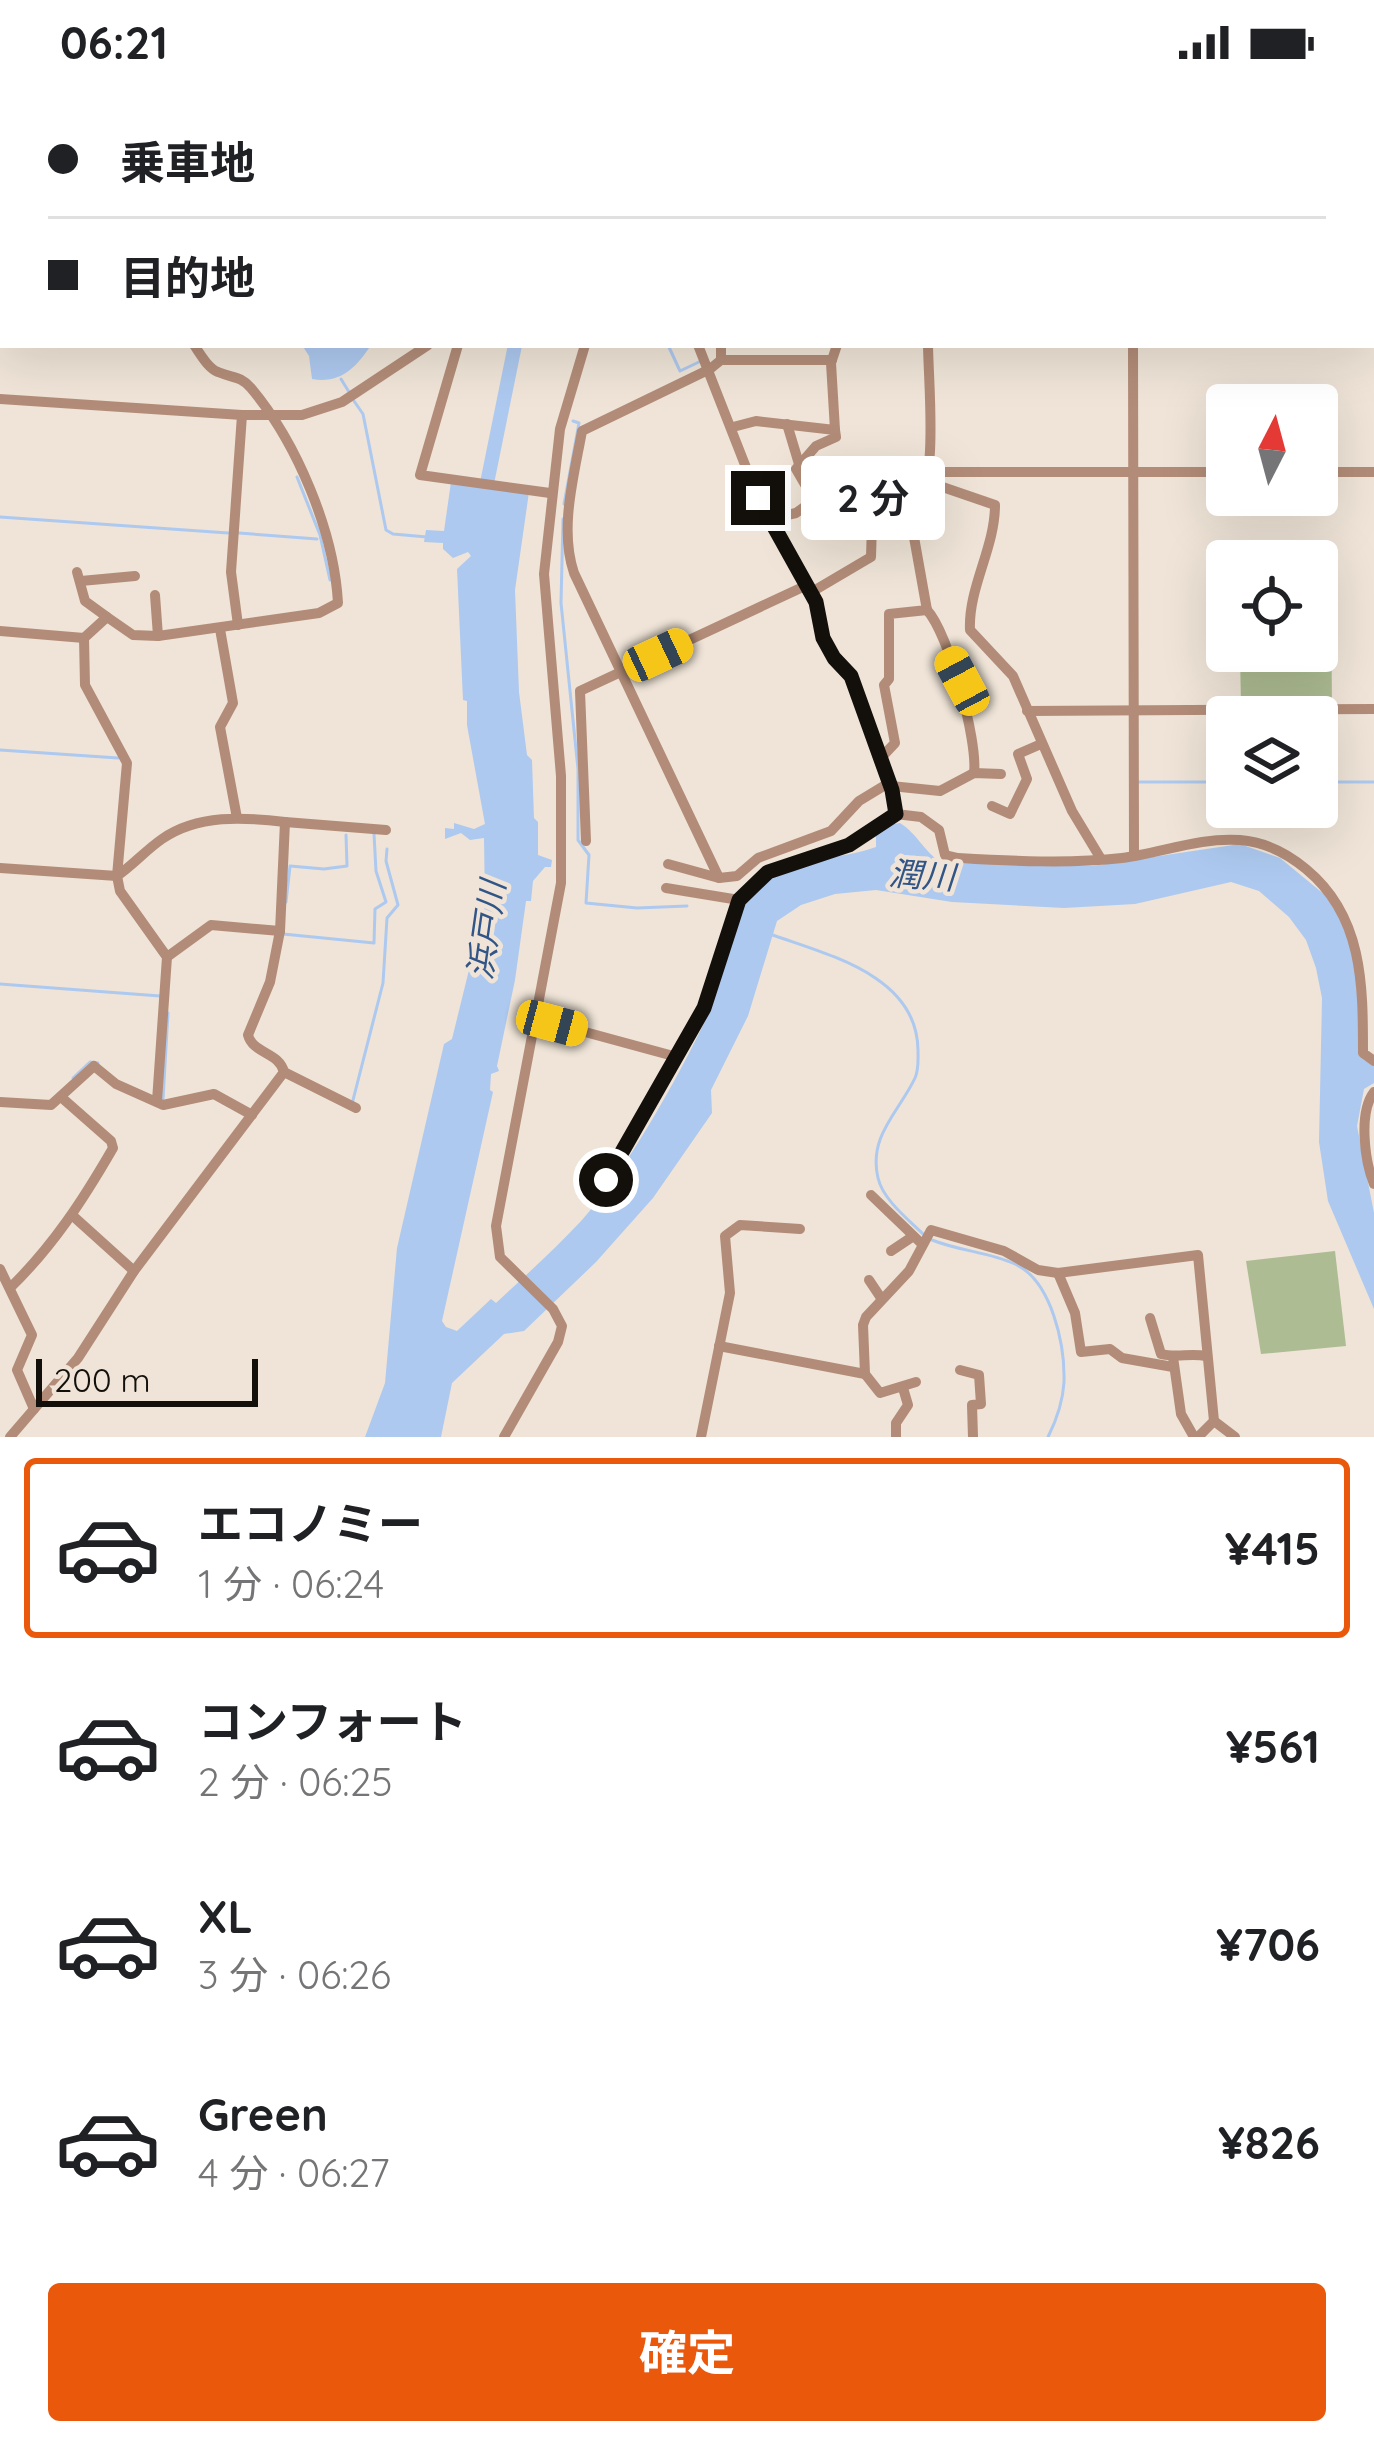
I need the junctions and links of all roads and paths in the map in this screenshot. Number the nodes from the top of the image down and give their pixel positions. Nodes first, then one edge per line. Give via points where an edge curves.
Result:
1 (196, 348) edge
2 (424, 348) edge
3 (457, 348) edge
4 (584, 348) edge
5 (700, 348) edge
6 (721, 348) edge
7 (835, 348) edge
8 (928, 348) edge
9 (1132, 348) edge
10 (721, 360) junction
11 (832, 360) junction
12 (710, 369) junction
13 (0, 399) edge
14 (242, 415) junction
15 (271, 417) junction
16 (787, 424) junction
17 (733, 428) junction
18 (835, 430) junction
19 (799, 464) junction
20 (1206, 472) edge
21 (1338, 472) edge
22 (1374, 472) edge
23 (1133, 473) junction
24 (995, 475) junction
25 (927, 477) junction
26 (550, 493) junction
27 (995, 505) junction
28 (769, 519) junction
29 (911, 526) junction
30 (135, 576) dead end
31 (807, 589) junction
32 (155, 595) dead end
33 (927, 610) junction
34 (106, 617) junction
35 (238, 625) junction
36 (220, 629) junction
37 (0, 632) edge
38 (158, 636) junction
39 (84, 638) junction
40 (621, 672) junction
41 (1134, 709) junction
42 (1374, 709) edge
43 (1027, 711) junction
44 (1041, 745) junction
45 (879, 760) junction
46 (974, 773) junction
47 (1000, 774) dead end
48 (890, 786) junction
49 (992, 806) dead end
50 (896, 812) junction
51 (237, 818) junction
52 (285, 822) junction
53 (386, 830) dead end
54 (586, 841) dead end
55 (1134, 856) junction
56 (1101, 859) junction
57 (668, 864) dead end
58 (0, 868) edge
59 (117, 876) junction
60 (719, 878) junction
61 (666, 888) dead end
62 (739, 900) junction
63 (280, 931) junction
64 (1374, 947) edge
65 (1357, 950) junction
66 (167, 958) junction
67 (552, 1023) dead end
68 (677, 1057) junction
69 (1374, 1060) edge
70 (284, 1072) junction
71 (1374, 1091) edge
72 (61, 1096) junction
73 (157, 1101) junction
74 (0, 1102) edge
75 (356, 1108) dead end
76 (252, 1115) junction
77 (606, 1180) dead end
78 (1373, 1186) edge
79 (872, 1195) dead end
80 (73, 1216) junction
81 (800, 1229) dead end
82 (922, 1238) junction
83 (891, 1251) dead end
84 (0, 1269) edge
85 (134, 1271) junction
86 (1058, 1273) junction
87 (869, 1280) dead end
88 (10, 1288) junction
89 (881, 1298) junction
90 (1150, 1318) dead end
91 (719, 1346) junction
92 (1206, 1356) junction
93 (1173, 1362) junction
94 (960, 1370) dead end
95 (865, 1374) junction
96 (916, 1382) dead end
97 (903, 1388) junction
98 (34, 1409) junction
99 (1214, 1421) junction
100 (10, 1437) edge
101 (504, 1437) edge
102 (701, 1437) edge
103 (896, 1437) edge
104 (973, 1437) edge
105 (1196, 1437) edge
106 (1234, 1437) edge

1 - 15 street via 215,371 248,383
2 - 15 street via 342,402
3 - 26 street via 420,475
4 - 26 street
5 - 12 street
6 - 10 street
7 - 11 street
8 - 25 street
9 - 23 street
10 - 11 street
10 - 12 street
11 - 18 street
12 - 17 street
12 - 40 street via 582,431 567,553
13 - 14 street
14 - 15 street
14 - 35 street via 231,572
15 - 35 street via 323,529 338,603
16 - 17 street
16 - 18 street
16 - 19 street
17 - 28 street
18 - 19 street
19 - 28 street via 814,500
20 - 23 street
21 - 22 street
23 - 24 street
23 - 41 street
24 - 25 street
24 - 27 street
25 - 27 street
25 - 29 street
26 - 101 street via 544,590 561,776 561,883 496,1242 562,1326
27 - 43 street via 970,631 1012,676
28 - 31 street
29 - 31 street via 872,524 871,557
29 - 33 street
30 - 34 street via 79,577 85,601
31 - 40 street
31 - 45 street via 823,638 851,676
32 - 38 street
33 - 45 street via 889,614 884,685 895,743
33 - 46 street via 962,681
34 - 38 street via 133,635
34 - 39 street
35 - 36 street
36 - 38 street
36 - 51 street via 233,703 220,727
37 - 39 street
39 - 59 street via 85,685 128,763
40 - 54 street via 580,691
40 - 60 street
41 - 42 street
41 - 43 street
41 - 55 street
43 - 44 street
44 - 49 street via 1018,754 1027,779 1010,814
44 - 56 street
45 - 48 street
46 - 47 street
46 - 48 street via 940,791
48 - 50 street
48 - 60 street via 852,807 831,831
50 - 56 street via 939,830 946,855 958,858
50 - 62 street via 849,845 768,872
51 - 52 street
51 - 59 street via 180,829
52 - 53 street
52 - 63 street
55 - 56 street
55 - 65 street via 1220,839 1275,849 1327,889
57 - 60 street
58 - 59 street
59 - 66 street
61 - 62 street
62 - 68 street via 704,1008
63 - 66 street via 211,925
63 - 70 street via 248,1035
64 - 65 street
65 - 69 street via 1363,1053
66 - 73 street
67 - 68 street
68 - 77 street
70 - 75 street
70 - 76 street
71 - 78 street via 1366,1105
72 - 73 street via 94,1066
72 - 74 street via 51,1105
72 - 80 street via 113,1144
73 - 76 street via 170,1106 214,1094
76 - 85 street
79 - 82 street
80 - 85 street
80 - 88 street
81 - 91 street via 740,1225 725,1236 730,1292
82 - 83 street
82 - 86 street via 1004,1251
82 - 89 street via 909,1271
84 - 88 street
85 - 98 street
86 - 92 street via 1198,1255
86 - 93 street via 1081,1352 1110,1349 1123,1358
87 - 89 street
88 - 98 street via 32,1335 17,1370
89 - 95 street via 863,1325
90 - 93 street via 1159,1352
91 - 95 street
91 - 102 street
92 - 93 street via 1185,1353
92 - 99 street
93 - 105 street via 1180,1414
94 - 104 street via 979,1375
95 - 97 street via 880,1393
96 - 97 street
97 - 103 street via 908,1405
98 - 100 street
99 - 105 street
99 - 106 street

